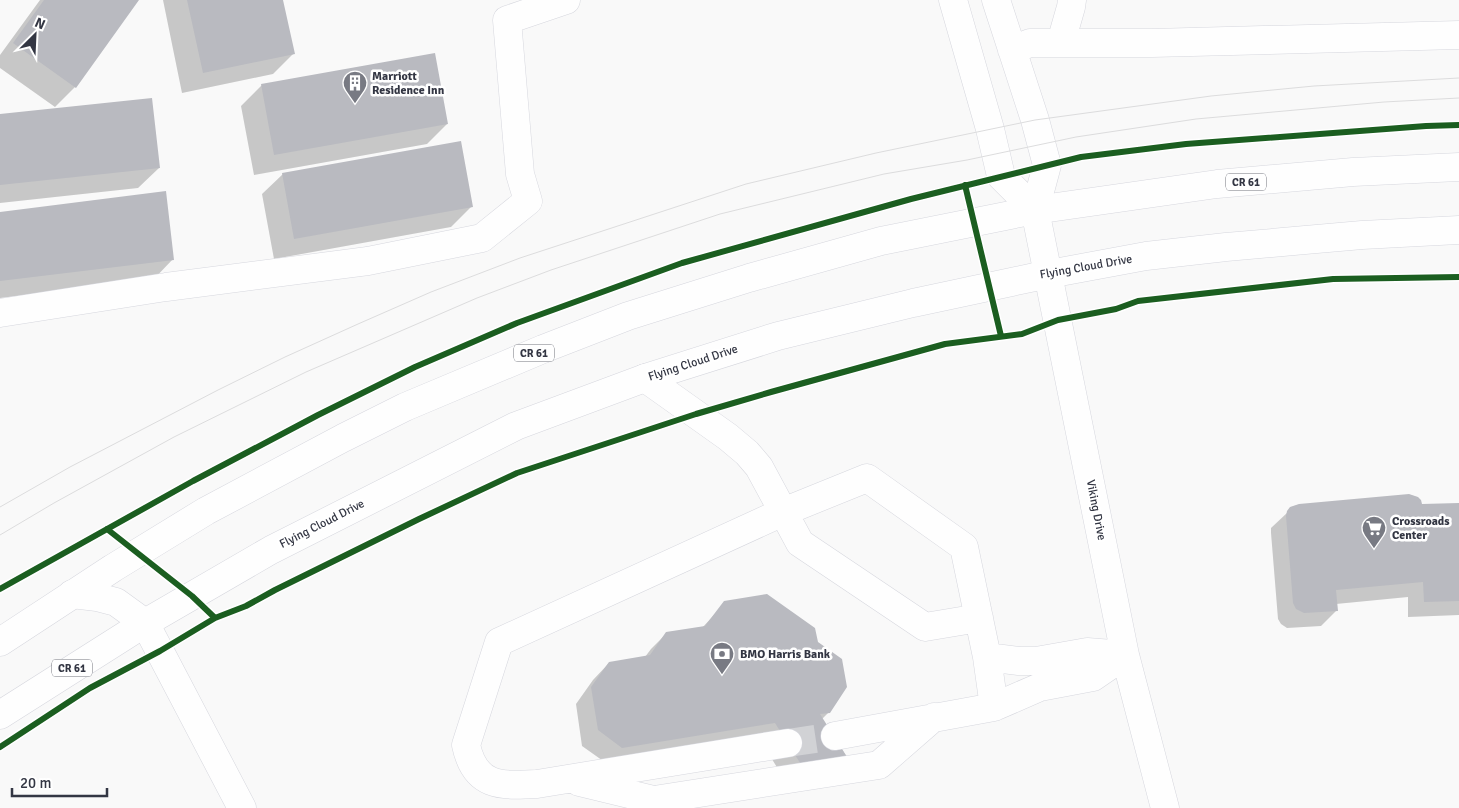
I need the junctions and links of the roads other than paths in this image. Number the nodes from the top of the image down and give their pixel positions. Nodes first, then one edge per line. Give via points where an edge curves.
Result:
1 (566, 0) edge
2 (953, 0) edge
3 (996, 0) edge
4 (1072, 0) edge
5 (1459, 35) edge
6 (1061, 42) junction
7 (1012, 50) junction
8 (1459, 167) edge
9 (1035, 210) junction
10 (1459, 230) edge
11 (1049, 274) junction
12 (0, 313) edge
13 (645, 378) junction
14 (783, 512) junction
15 (72, 594) junction
16 (979, 618) junction
17 (145, 622) junction
18 (0, 642) edge
19 (1125, 655) junction
20 (987, 657) junction
21 (994, 707) junction
22 (0, 715) edge
23 (934, 718) junction
24 (834, 736) tunnel mouth
25 (788, 743) tunnel mouth
26 (565, 779) junction
27 (242, 808) edge
28 (1165, 808) edge

1 - 12 main road via 507,20 520,174 528,201 482,238 368,261 166,287
2 - 9 main road via 1000,176
3 - 7 main road
4 - 6 main road
5 - 6 main road via 1152,43
6 - 7 main road via 1030,43
7 - 9 main road via 1047,164
8 - 9 main road, CR 61 via 1352,172 1217,184
9 - 11 main road, Viking Drive
9 - 15 main road, CR 61 via 881,241 750,278 628,316 543,349 405,406 268,477 206,511
10 - 11 main road, Flying Cloud Drive / CR 61 via 1226,247 1146,256
11 - 13 main road, Flying Cloud Drive / CR 61 via 778,336
11 - 19 main road, Viking Drive
13 - 14 main road via 747,453 759,467
13 - 17 main road, Flying Cloud Drive / CR 61 via 516,426 271,550
14 - 16 main road via 800,543 924,627
14 - 16 main road via 867,478 964,547
14 - 26 main road via 499,642 466,745 469,760 479,774 491,782 507,786
15 - 17 main road via 116,602
15 - 18 main road, CR 61
16 - 20 main road
17 - 22 main road, Flying Cloud Drive / CR 61
17 - 27 main road
19 - 20 main road via 1088,652 1036,662
19 - 21 main road via 1093,677 1040,687
19 - 28 main road, Viking Drive
20 - 21 main road
21 - 23 main road
23 - 24 main road
23 - 26 main road via 878,765 654,800
25 - 26 main road

